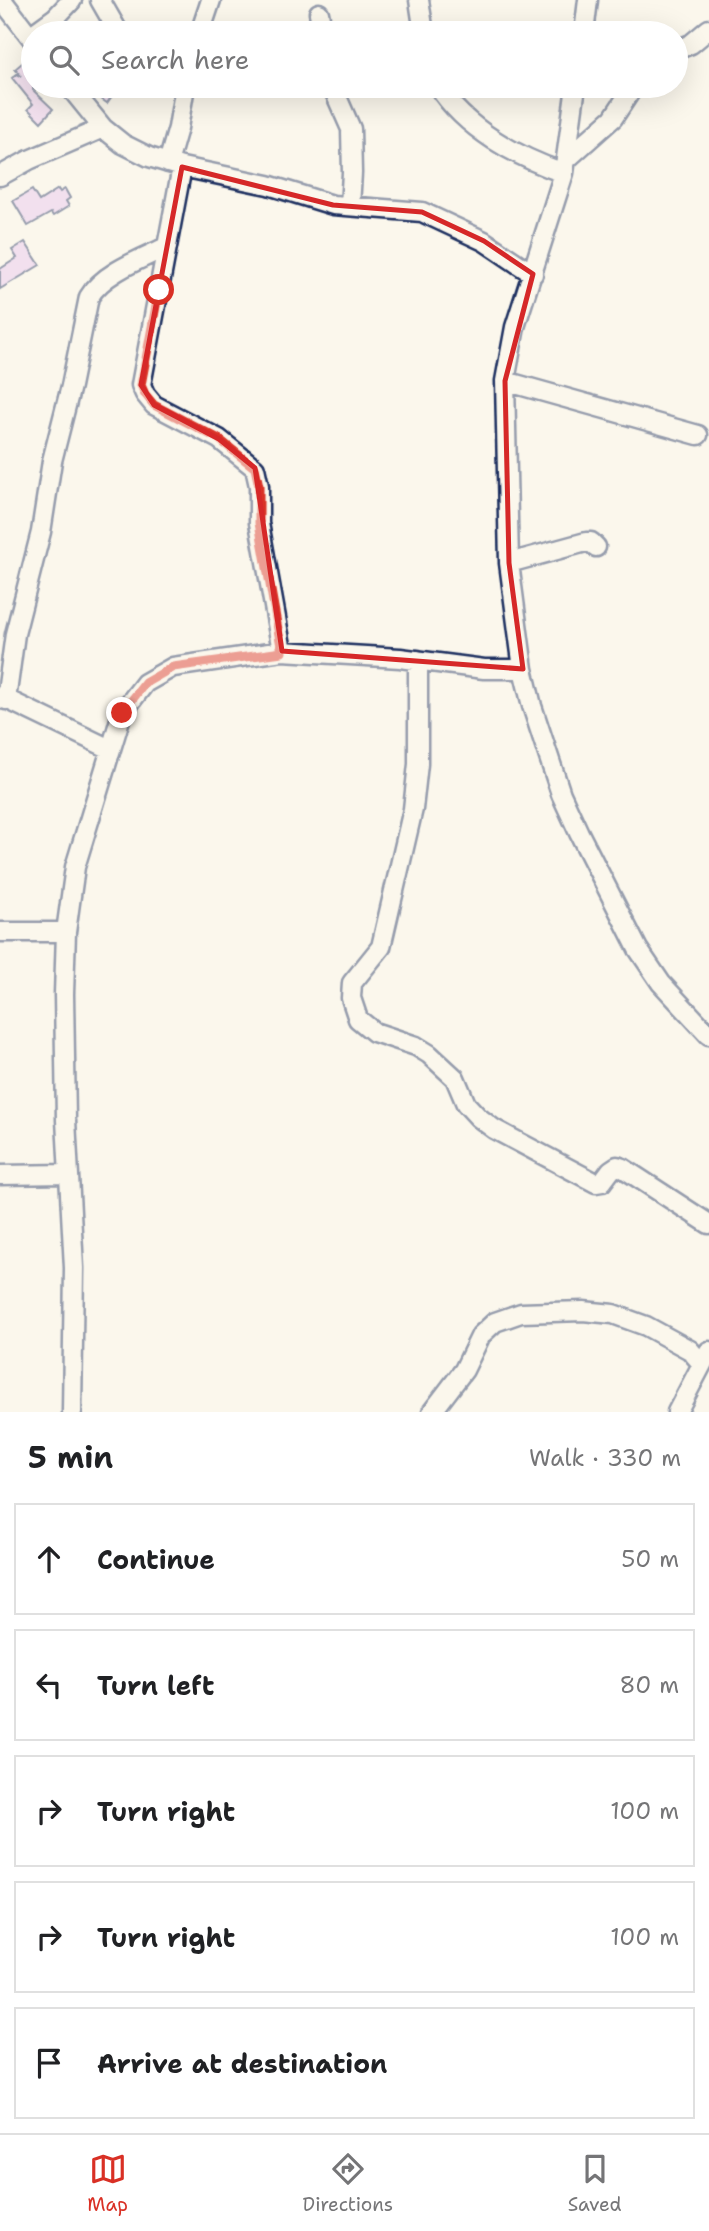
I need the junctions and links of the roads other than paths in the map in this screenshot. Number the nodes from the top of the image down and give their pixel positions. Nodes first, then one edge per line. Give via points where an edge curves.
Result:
1 (2, 0) edge
2 (72, 0) edge
3 (100, 0) edge
4 (211, 0) edge
5 (419, 0) edge
6 (588, 0) edge
7 (319, 13) dead end
8 (51, 21) edge
9 (112, 21) edge
10 (204, 21) edge
11 (321, 21) edge
12 (422, 21) edge
13 (585, 21) edge
14 (21, 22) edge
15 (709, 29) edge
16 (688, 45) edge
17 (79, 98) edge
18 (183, 98) edge
19 (337, 98) edge
20 (447, 98) edge
21 (574, 98) edge
22 (626, 98) edge
23 (103, 128) junction
24 (175, 165) junction
25 (565, 167) junction
26 (0, 176) edge
27 (350, 206) junction
28 (166, 247) junction
29 (533, 274) junction
30 (505, 381) junction
31 (698, 435) dead end
32 (596, 547) dead end
33 (509, 563) junction
34 (282, 652) junction
35 (418, 660) junction
36 (523, 669) junction
37 (3, 698) edge
38 (110, 749) junction
39 (0, 932) edge
40 (66, 932) junction
41 (709, 1035) edge
42 (68, 1174) junction
43 (0, 1175) edge
44 (709, 1224) edge
45 (706, 1357) edge
46 (72, 1412) edge
47 (432, 1412) edge
48 (677, 1412) edge

1 - 14 street
2 - 8 street
3 - 9 street
4 - 10 street
5 - 12 street
6 - 13 street
7 - 11 street
15 - 16 street
17 - 23 street
18 - 24 street
19 - 27 street via 351,129
20 - 25 street via 489,137 549,168
21 - 25 street
22 - 25 street
23 - 24 street via 123,144
23 - 26 street
24 - 27 street
24 - 28 street
25 - 29 street
27 - 29 street via 422,212 484,241
28 - 34 street via 141,385 154,405 219,439 255,468 259,523
28 - 37 street via 103,282 89,297
29 - 30 street via 515,327
30 - 31 street
30 - 33 street
32 - 33 street via 586,542
33 - 36 street
34 - 35 street
34 - 38 street via 173,667 145,683 122,713
35 - 36 street
35 - 44 street via 418,764 413,808 381,947 352,982 351,998 358,1019 374,1032 429,1054 455,1078 472,1111 494,1129 596,1183 617,1166 622,1168
36 - 41 street via 557,782 579,833 638,949 661,983
37 - 38 street
38 - 40 street via 75,867
39 - 40 street
40 - 42 street
42 - 43 street
42 - 46 street via 74,1268
45 - 47 street via 612,1314 521,1313 495,1322 481,1335 464,1370
45 - 48 street

